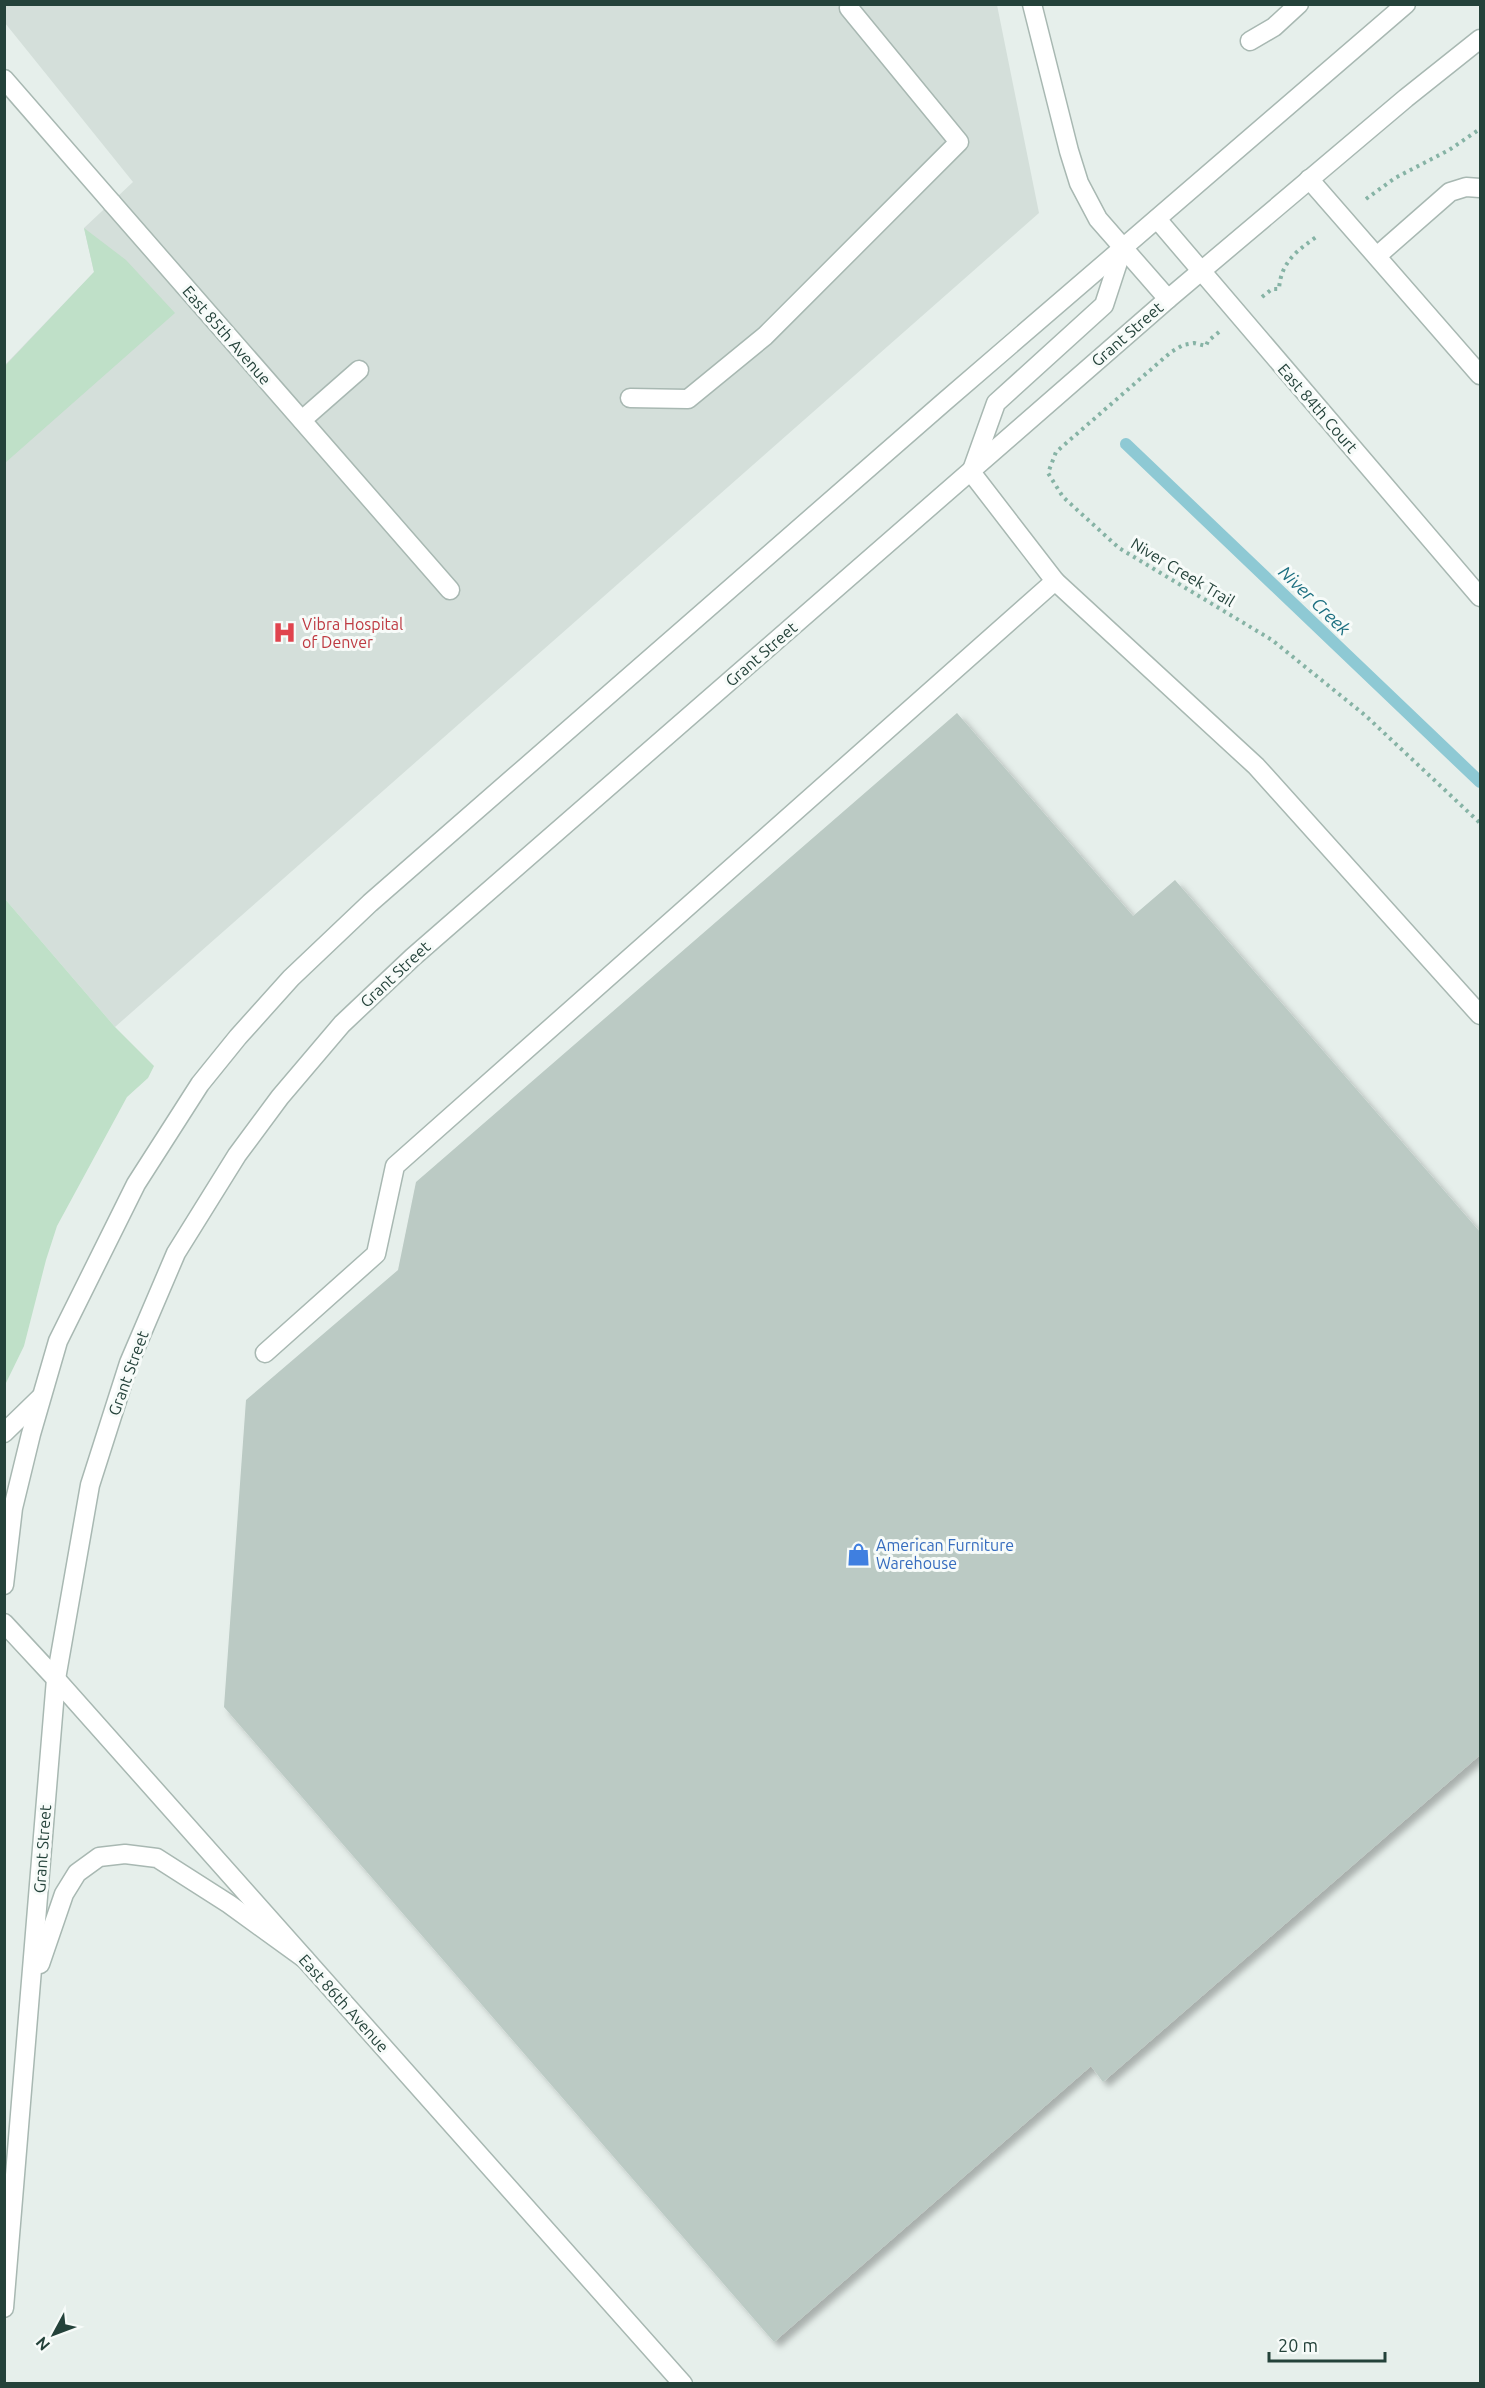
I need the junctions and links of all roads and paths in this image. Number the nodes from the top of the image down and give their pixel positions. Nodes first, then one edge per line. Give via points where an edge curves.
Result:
1 (850, 4) edge
2 (1032, 4) edge
3 (1299, 4) edge
4 (1406, 4) edge
5 (1480, 39) edge
6 (1250, 41) dead end
7 (4, 79) edge
8 (1480, 129) edge
9 (1309, 179) junction
10 (1480, 188) edge
11 (1371, 195) dead end
12 (1157, 219) junction
13 (1324, 231) dead end
14 (1123, 249) junction
15 (1377, 256) junction
16 (1201, 271) junction
17 (1272, 289) dead end
18 (1168, 299) junction
19 (1208, 341) dead end
20 (359, 370) dead end
21 (1480, 375) edge
22 (630, 398) dead end
23 (302, 420) junction
24 (971, 472) junction
25 (1055, 581) junction
26 (450, 590) dead end
27 (1480, 597) edge
28 (1480, 823) edge
29 (1480, 1015) edge
30 (265, 1353) dead end
31 (43, 1394) junction
32 (4, 1433) edge
33 (4, 1585) edge
34 (4, 1623) edge
35 (56, 1679) junction
36 (305, 1959) junction
37 (31, 1991) junction
38 (4, 2308) edge
39 (683, 2384) edge

1 - 22 street via 849,8 959,142 765,336 688,399
2 - 14 street via 1079,183 1098,219
3 - 6 street via 1274,27
4 - 12 street
5 - 9 street, Grant Street
7 - 23 street, East 85th Avenue
8 - 11 path
9 - 15 street
9 - 16 street, Grant Street
10 - 15 street via 1450,192
12 - 14 street
12 - 16 street, East 84th Court
13 - 17 path via 1284,265 1279,289
14 - 18 street
14 - 24 street via 1104,305 996,403
14 - 31 street via 379,896 291,978 200,1084 136,1184 58,1341
15 - 21 street
16 - 18 street, Grant Street
16 - 27 street, East 84th Court
18 - 24 street, Grant Street
19 - 28 path, Niver Creek Trail via 1206,346 1183,345 1160,360 1056,452 1048,473 1063,497 1119,548 1272,640 1366,716
20 - 23 street
23 - 26 street, East 85th Avenue
24 - 25 street
24 - 35 street, Grant Street via 413,957 342,1024 280,1097 237,1155 176,1253 129,1363 90,1485
25 - 29 street via 1256,766
25 - 30 street via 395,1166 376,1254
31 - 32 street
31 - 33 street via 13,1508
34 - 35 street, East 86th Avenue
35 - 36 street, East 86th Avenue
35 - 37 street, Grant Street
36 - 37 street via 157,1858 125,1854 99,1857 77,1873 64,1894
36 - 39 street, East 86th Avenue
37 - 38 street, Grant Street

